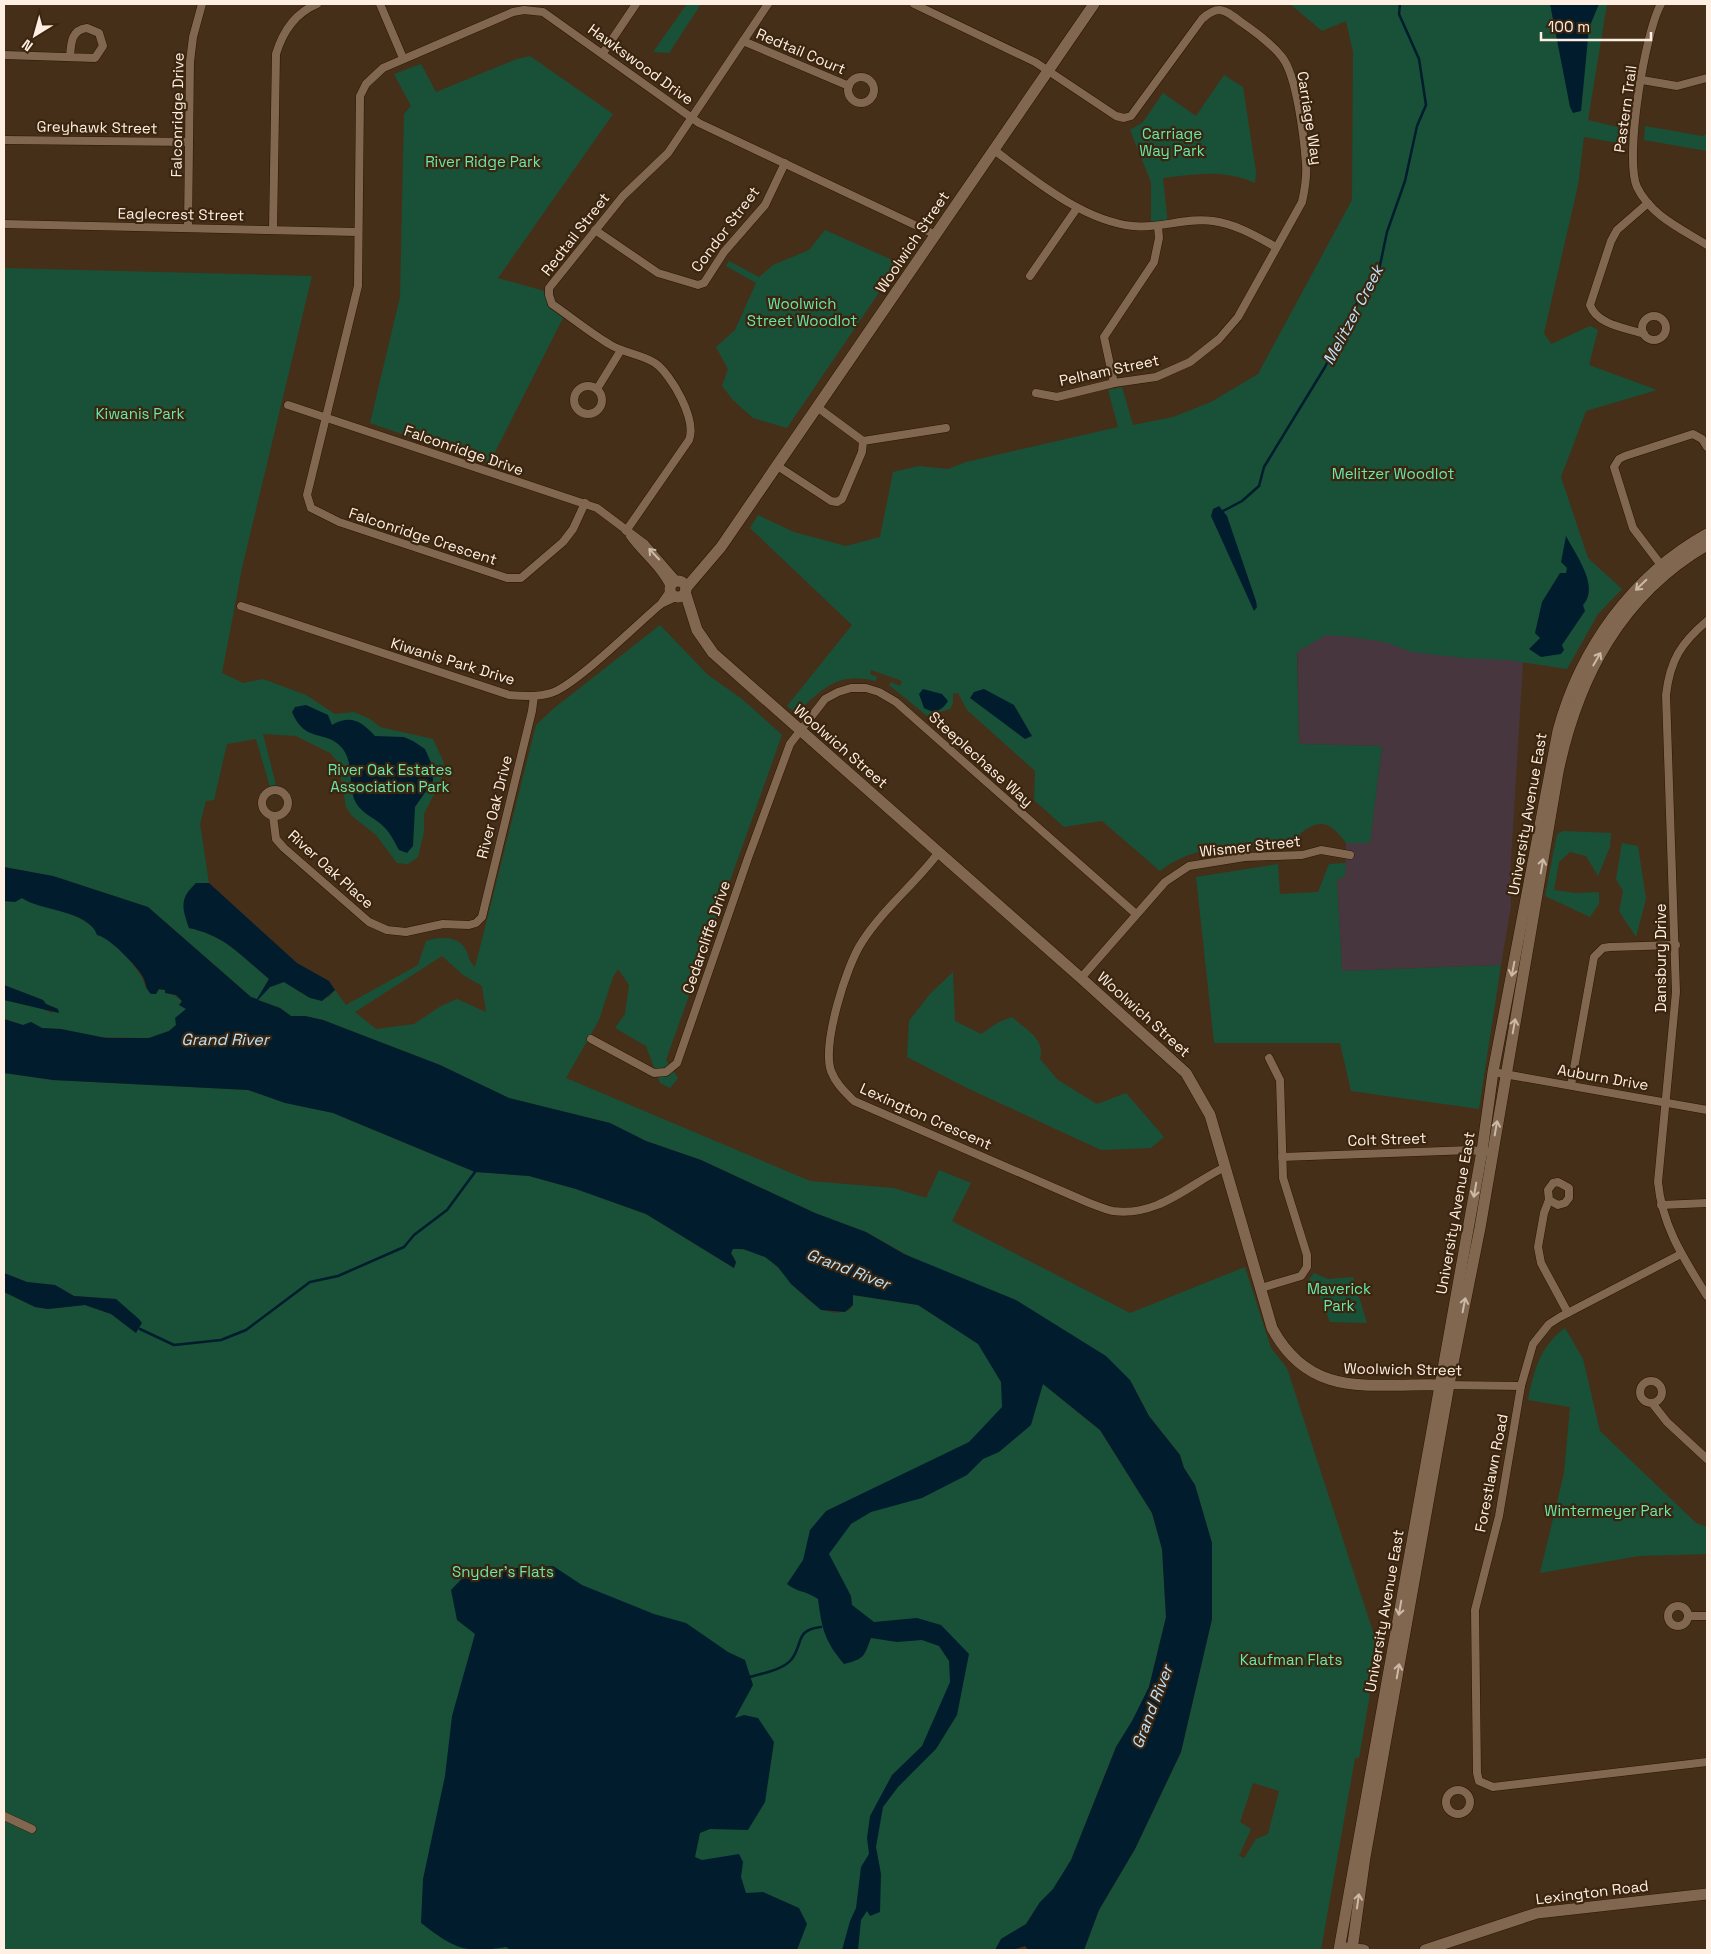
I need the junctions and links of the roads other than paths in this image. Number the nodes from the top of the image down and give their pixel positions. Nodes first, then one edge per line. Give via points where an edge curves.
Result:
1 (202, 4) edge
2 (317, 4) edge
3 (380, 4) edge
4 (636, 4) edge
5 (768, 4) edge
6 (914, 4) edge
7 (1094, 4) edge
8 (1661, 4) edge
9 (743, 41) junction
10 (603, 53) junction
11 (4, 55) edge
12 (70, 57) junction
13 (403, 58) junction
14 (1048, 70) junction
15 (1707, 78) edge
16 (1642, 80) junction
17 (849, 86) dead end
18 (691, 117) junction
19 (4, 140) edge
20 (189, 142) junction
21 (994, 150) junction
22 (785, 163) junction
23 (1648, 202) junction
24 (1076, 208) junction
25 (4, 224) edge
26 (1158, 226) junction
27 (188, 228) junction
28 (273, 229) junction
29 (595, 230) junction
30 (357, 232) junction
31 (936, 236) junction
32 (1706, 241) edge
33 (1276, 247) junction
34 (1030, 276) dead end
35 (1644, 334) dead end
36 (620, 350) junction
37 (1114, 383) junction
38 (597, 388) dead end
39 (1036, 393) dead end
40 (288, 405) dead end
41 (816, 407) junction
42 (327, 419) junction
43 (946, 428) dead end
44 (863, 441) junction
45 (1707, 447) edge
46 (776, 465) junction
47 (585, 503) junction
48 (626, 530) junction
49 (1707, 534) edge
50 (1707, 545) edge
51 (1665, 569) junction
52 (678, 589) junction
53 (241, 606) dead end
54 (1707, 620) edge
55 (534, 696) junction
56 (799, 730) junction
57 (273, 816) dead end
58 (939, 852) junction
59 (1350, 854) dead end
60 (1532, 898) junction
61 (1136, 914) junction
62 (476, 923) joint
63 (1676, 945) junction
64 (1081, 978) junction
65 (591, 1039) dead end
66 (1268, 1058) dead end
67 (1493, 1072) junction
68 (1506, 1074) junction
69 (1571, 1085) junction
70 (1666, 1102) junction
71 (1707, 1110) edge
72 (1487, 1152) junction
73 (1282, 1157) junction
74 (1225, 1167) junction
75 (1549, 1200) dead end
76 (1707, 1203) edge
77 (1661, 1205) junction
78 (1681, 1254) junction
79 (1261, 1288) junction
80 (1707, 1296) edge
81 (1568, 1312) junction
82 (1445, 1385) junction
83 (1521, 1386) junction
84 (1652, 1403) dead end
85 (1707, 1459) edge
86 (1688, 1616) dead end
87 (1707, 1616) edge
88 (1707, 1762) edge
89 (1479, 1781) junction
90 (1467, 1794) dead end
91 (4, 1816) edge
92 (32, 1829) dead end
93 (1707, 1894) edge
94 (1339, 1948) edge
95 (1352, 1950) edge
96 (1364, 1950) edge
97 (1425, 1950) edge

1 - 20 street, Falconridge Drive via 190,62
2 - 28 street via 307,8 286,29 276,54
3 - 13 street
4 - 10 street
5 - 9 street, Redtail Street
6 - 14 street
7 - 14 main road, Woolwich Street
8 - 16 street, Pastern Trail via 1650,27
9 - 17 street, Redtail Court
9 - 18 street, Redtail Street
10 - 13 street, Hawkswood Drive via 550,16 524,10
10 - 18 street, Hawkswood Drive
11 - 12 street
12 - 12 street via 95,58 99,55 103,46 99,33 87,28 75,33
13 - 30 street, Hawkswood Drive via 374,74 360,96
14 - 21 main road, Woolwich Street
14 - 33 street, Carriage Way via 1116,116 1124,118 1132,116 1209,12 1226,11 1264,39 1282,56 1293,78 1306,164 1302,202
15 - 16 street via 1677,86
16 - 23 street, Pastern Trail via 1632,162 1638,188
18 - 22 street, Hawkswood Drive
18 - 29 street, Redtail Street via 668,153 623,196
19 - 20 street, Greyhawk Street
20 - 27 street, Falconridge Drive
21 - 24 street
21 - 31 main road, Woolwich Street
22 - 29 street, Condor Street via 765,205 724,252 704,283 698,285 658,273
22 - 31 street, Hawkswood Drive
23 - 32 street, Pastern Trail via 1663,217
23 - 35 street via 1614,235 1590,305 1600,319
24 - 26 street via 1132,226
24 - 34 street
25 - 27 street, Eaglecrest Street
26 - 33 street via 1212,221 1235,226
26 - 37 street via 1154,262 1104,338
27 - 28 street, Eaglecrest Street
28 - 30 street, Eaglecrest Street
29 - 36 street, Redtail Street via 554,281 549,295 552,304
30 - 42 street, Hawkswood Drive via 358,286
31 - 41 main road, Woolwich Street
33 - 37 street, Pelham Street via 1238,317 1219,339 1190,362 1156,377
36 - 38 street
36 - 48 street, Redtail Street via 654,362 666,372 678,392 692,432
37 - 39 street, Pelham Street via 1057,397
40 - 42 street, Falconridge Drive
41 - 44 street
41 - 46 main road, Woolwich Street
42 - 47 street, Falconridge Drive
42 - 47 street, Falconridge Crescent via 307,495 311,508 339,522 507,578 521,578 563,542
43 - 44 street
44 - 46 street via 862,452 842,499 836,502
45 - 51 street via 1693,434 1625,456 1614,467 1633,528
46 - 52 main road, Woolwich Street via 721,547
47 - 48 street, Falconridge Drive via 610,516
48 - 52 street, Falconridge Drive via 645,544
49 - 51 main road, University Avenue East
50 - 51 main road, University Avenue East
51 - 60 main road, University Avenue East via 1638,587 1603,630 1586,657 1564,709 1549,771
52 - 55 street, Kiwanis Park Drive via 573,680 552,693
52 - 56 main road, Woolwich Street via 713,653
53 - 55 street, Kiwanis Park Drive via 509,695
54 - 63 street, Dansbury Drive via 1675,656 1668,674
55 - 62 street, River Oak Drive via 482,917
56 - 58 main road, Woolwich Street
56 - 61 street, Steeplechase Way via 825,699 838,692 866,688 888,696
56 - 65 street, Cedarcliffe Drive via 790,744 748,858 677,1063 666,1072 654,1072
57 - 62 street, River Oak Place via 276,839 284,848 369,922 386,930 406,932 443,924
58 - 64 main road, Woolwich Street
58 - 74 street, Lexington Crescent via 870,931 851,961 830,1037 831,1070 839,1086 854,1101 1112,1211 1142,1211 1157,1206
59 - 61 street, Wismer Street via 1321,850 1302,855 1245,858 1189,866 1165,882
60 -> 67 main road, University Avenue East
68 -> 60 main road, University Avenue East
61 - 64 street, Wismer Street
63 - 69 street via 1610,947 1603,948 1594,956
63 - 70 street, Dansbury Drive via 1676,1002
64 - 74 main road, Woolwich Street via 1186,1073 1210,1115
66 - 73 street via 1280,1080
67 - 68 street, Auburn Drive
67 - 72 main road, University Avenue East
68 - 69 street, Auburn Drive
72 -> 68 main road, University Avenue East
69 - 70 street, Auburn Drive
70 - 71 street, Auburn Drive
70 - 77 street, Dansbury Drive via 1658,1162
72 - 73 street, Colt Street
72 - 82 main road, University Avenue East
73 - 79 street via 1286,1192 1307,1255 1307,1267 1301,1276
74 - 79 main road, Woolwich Street
75 - 81 street via 1538,1247 1541,1263
76 - 77 street
77 - 78 street, Dansbury Drive
78 - 80 street, Dansbury Drive
78 - 81 street, Forestlawn Road
79 - 82 main road, Woolwich Street via 1272,1328 1282,1345 1298,1364 1312,1373 1345,1384
81 - 83 street, Forestlawn Road via 1549,1324 1533,1344
82 - 83 street, Woolwich Street
82 -> 94 main road, University Avenue East
95 -> 82 main road, University Avenue East
83 - 89 street, Forestlawn Road via 1499,1516 1475,1610 1476,1772
84 - 85 street via 1667,1422
86 - 87 street
88 - 89 street via 1492,1786
89 - 90 street
91 - 92 street
93 - 97 main road, Lexington Road via 1536,1913
94 - 95 main road
95 - 96 main road

